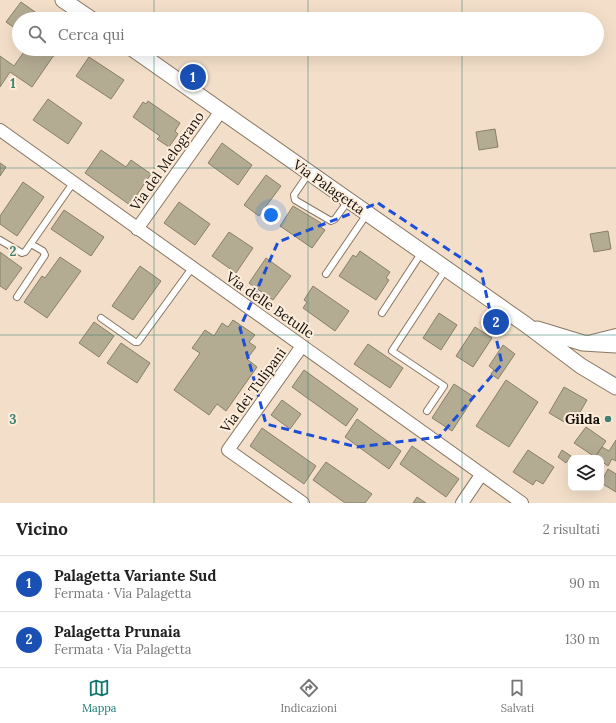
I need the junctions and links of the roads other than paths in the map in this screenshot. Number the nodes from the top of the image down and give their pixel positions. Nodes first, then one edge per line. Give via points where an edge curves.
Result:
1 (64, 0) edge
2 (77, 12) edge
3 (143, 56) edge
4 (221, 110) junction
5 (0, 130) edge
6 (309, 173) junction
7 (73, 183) junction
8 (348, 201) junction
9 (367, 214) junction
10 (137, 229) junction
11 (0, 240) edge
12 (31, 244) junction
13 (422, 252) junction
14 (192, 268) junction
15 (446, 270) junction
16 (326, 274) dead end
17 (17, 297) dead end
18 (382, 313) dead end
19 (101, 318) dead end
20 (525, 324) junction
21 (616, 335) edge
22 (583, 343) junction
23 (616, 345) edge
24 (302, 346) junction
25 (614, 385) edge
26 (427, 411) dead end
27 (481, 475) junction
28 (302, 503) edge
29 (462, 503) edge
30 (522, 503) edge

1 - 2 street
3 - 4 street, Via Palagetta
4 - 6 street, Via Palagetta
4 - 10 street, Via del Melograno
5 - 7 street, Via delle Betulle
6 - 8 street, Via Palagetta
6 - 8 lane via 294,195 295,200 331,221
7 - 10 street, Via delle Betulle
7 - 12 lane
8 - 9 street, Via Palagetta
9 - 13 street, Via Palagetta
9 - 16 lane
10 - 14 street, Via delle Betulle
11 - 12 lane via 22,253
12 - 17 lane via 45,255
13 - 15 street, Via Palagetta
13 - 18 lane
14 - 19 lane via 138,342
14 - 24 street, Via delle Betulle
15 - 20 street, Via Palagetta
15 - 26 lane via 392,351 444,386
20 - 22 street, Via Palagetta
20 - 25 street, Via Palagetta via 581,366
21 - 22 street
22 - 23 street, Via Palagetta
24 - 27 street, Via delle Betulle
24 - 28 street, Via dei Tulipani via 228,450
27 - 29 street
27 - 30 street, Via delle Betulle

